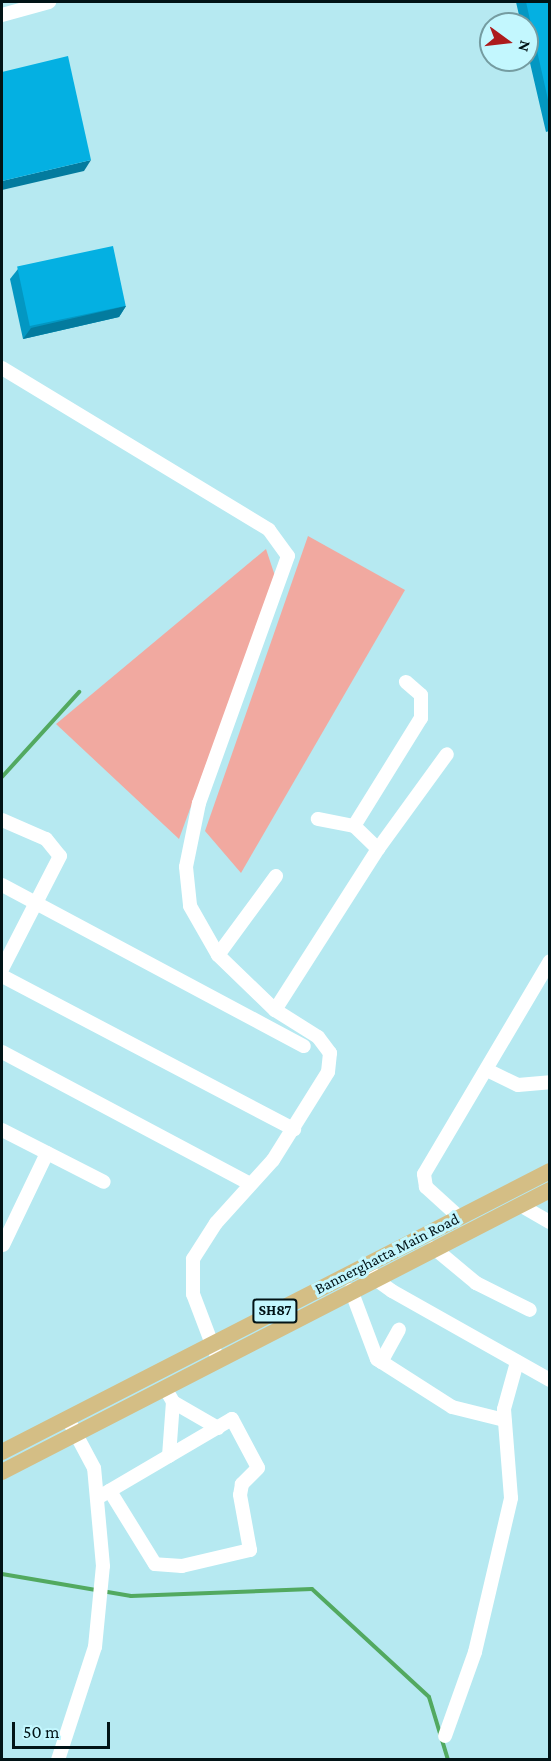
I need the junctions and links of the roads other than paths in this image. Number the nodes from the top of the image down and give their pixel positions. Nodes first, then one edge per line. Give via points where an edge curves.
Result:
1 (49, 2) edge
2 (2, 15) edge
3 (2, 368) edge
4 (406, 682) dead end
5 (447, 754) dead end
6 (318, 819) dead end
7 (2, 820) edge
8 (354, 826) junction
9 (378, 849) junction
10 (276, 876) dead end
11 (2, 885) edge
12 (38, 905) junction
13 (218, 955) junction
14 (549, 961) edge
15 (2, 969) edge
16 (2, 976) edge
17 (275, 1010) junction
18 (304, 1046) dead end
19 (2, 1052) edge
20 (487, 1070) junction
21 (549, 1082) edge
22 (2, 1130) edge
23 (294, 1130) junction
24 (47, 1153) junction
25 (549, 1172) edge
26 (104, 1182) dead end
27 (250, 1184) junction
28 (549, 1190) edge
29 (520, 1205) junction
30 (459, 1217) junction
31 (549, 1222) edge
32 (3, 1245) dead end
33 (434, 1248) junction
34 (371, 1270) junction
35 (351, 1290) junction
36 (530, 1310) dead end
37 (399, 1330) dead end
38 (215, 1351) junction
39 (381, 1362) junction
40 (517, 1362) junction
41 (549, 1380) edge
42 (169, 1395) junction
43 (67, 1418) junction
44 (504, 1420) junction
45 (218, 1428) junction
46 (76, 1433) junction
47 (2, 1452) edge
48 (170, 1456) junction
49 (2, 1472) edge
50 (104, 1494) junction
51 (445, 1736) dead end
52 (58, 1760) edge

1 - 2 street
3 - 13 street via 269,530 288,556 199,802 186,867 190,906
4 - 8 street via 421,694 421,718
5 - 9 street
6 - 8 street
7 - 12 street via 56,847 60,856
8 - 9 street
9 - 17 street
10 - 13 street
11 - 12 street
12 - 15 street
12 - 18 street
13 - 17 street
14 - 20 street
16 - 23 street
17 - 23 street via 318,1037 330,1053 328,1072
19 - 27 street
20 - 21 street via 518,1085
20 - 30 street via 424,1174 426,1187
22 - 24 street
23 - 27 street
24 - 26 street
24 - 32 street
25 - 30 main road, Bannerghatta Main Road / SH87
27 - 38 street via 193,1259 193,1294
28 - 29 main road
29 - 31 street
29 - 33 main road
30 - 34 main road, Bannerghatta Main Road / SH87
33 - 34 main road
33 - 36 street via 476,1283
34 - 35 main road
34 - 38 main road, Bannerghatta Main Road / SH87
34 - 40 street
35 - 38 main road
35 - 39 street
37 - 39 street
38 - 42 main road
38 - 43 main road, Bannerghatta Main Road / SH87
39 - 44 street via 452,1407
40 - 41 street
40 - 44 street
42 - 45 street
42 - 46 main road
42 - 48 street
43 - 46 street
43 - 47 main road, Bannerghatta Main Road / SH87
44 - 51 street via 511,1498 475,1652
45 - 48 street
45 - 50 street via 232,1419 258,1468 242,1484 240,1495 252,1542 247,1555 182,1566 154,1564
46 - 49 main road
46 - 50 street
48 - 50 street
50 - 52 street via 103,1566 95,1647

